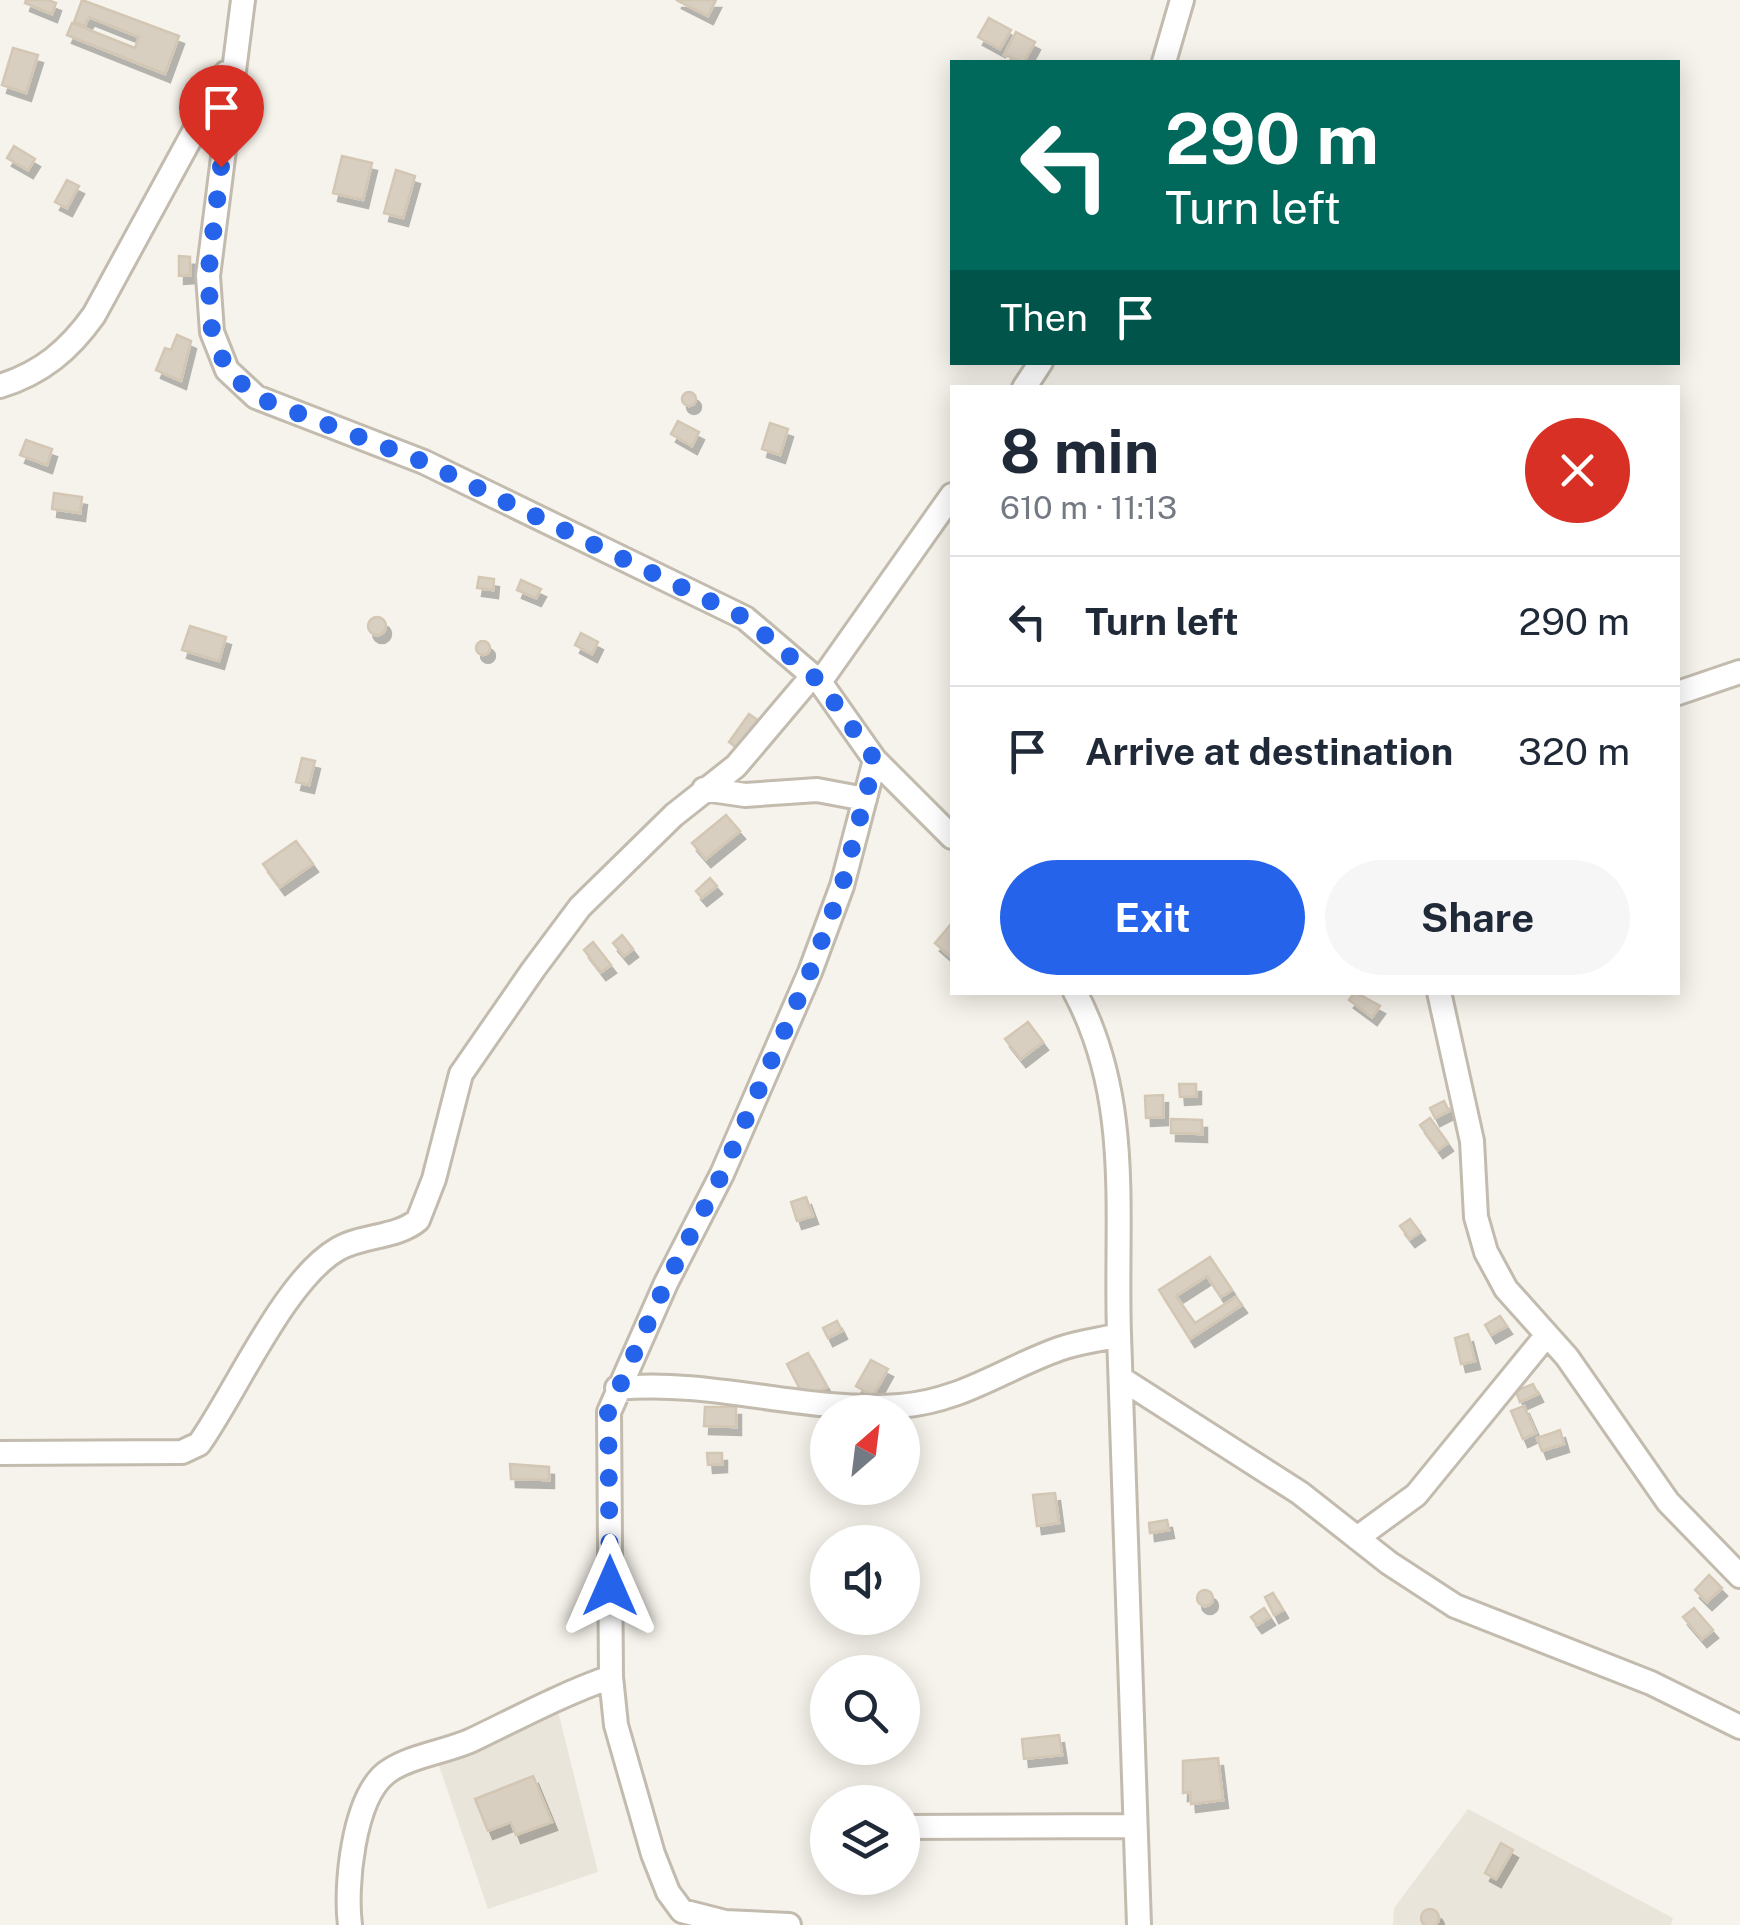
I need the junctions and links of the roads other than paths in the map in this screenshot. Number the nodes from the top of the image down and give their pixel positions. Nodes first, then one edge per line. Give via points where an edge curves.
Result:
1 (243, 0) edge
2 (1182, 0) edge
3 (234, 58) junction
4 (1165, 60) edge
5 (0, 386) edge
6 (950, 500) edge
7 (1740, 672) edge
8 (816, 678) junction
9 (1680, 692) edge
10 (875, 760) junction
11 (704, 789) junction
12 (864, 800) junction
13 (950, 835) edge
14 (1075, 995) edge
15 (1440, 995) edge
16 (1119, 1335) junction
17 (1546, 1336) junction
18 (1122, 1379) junction
19 (617, 1388) junction
20 (0, 1453) edge
21 (1357, 1538) junction
22 (1740, 1576) edge
23 (611, 1678) junction
24 (1740, 1727) edge
25 (1135, 1826) junction
26 (920, 1827) edge
27 (350, 1925) edge
28 (789, 1925) edge
29 (1139, 1925) edge

1 - 3 street
2 - 4 street
3 - 5 street via 94,315 49,364
3 - 8 street via 208,276 212,332 227,370 256,397 283,410 424,462 704,595 745,618
6 - 8 street
7 - 9 street
8 - 10 street
8 - 11 street via 736,766
10 - 12 street
10 - 13 street
11 - 12 street via 745,795 818,790
11 - 20 street via 580,907 479,1046 452,1097 418,1220 338,1249 317,1267 199,1444 182,1452
12 - 19 street via 842,886 804,988
14 - 16 street via 1106,1062 1119,1174
15 - 17 street via 1467,1112 1476,1217 1486,1252
16 - 18 street
16 - 19 street via 1058,1349 954,1396 903,1406 813,1407 665,1384
17 - 21 street via 1416,1495
17 - 22 street via 1668,1502
18 - 21 street via 1300,1493
18 - 25 street
19 - 23 street via 608,1412
21 - 24 street via 1454,1606 1650,1683
23 - 27 street via 386,1772 369,1801 350,1862
23 - 28 street via 616,1725 668,1892 682,1910 704,1918
25 - 26 street
25 - 29 street

